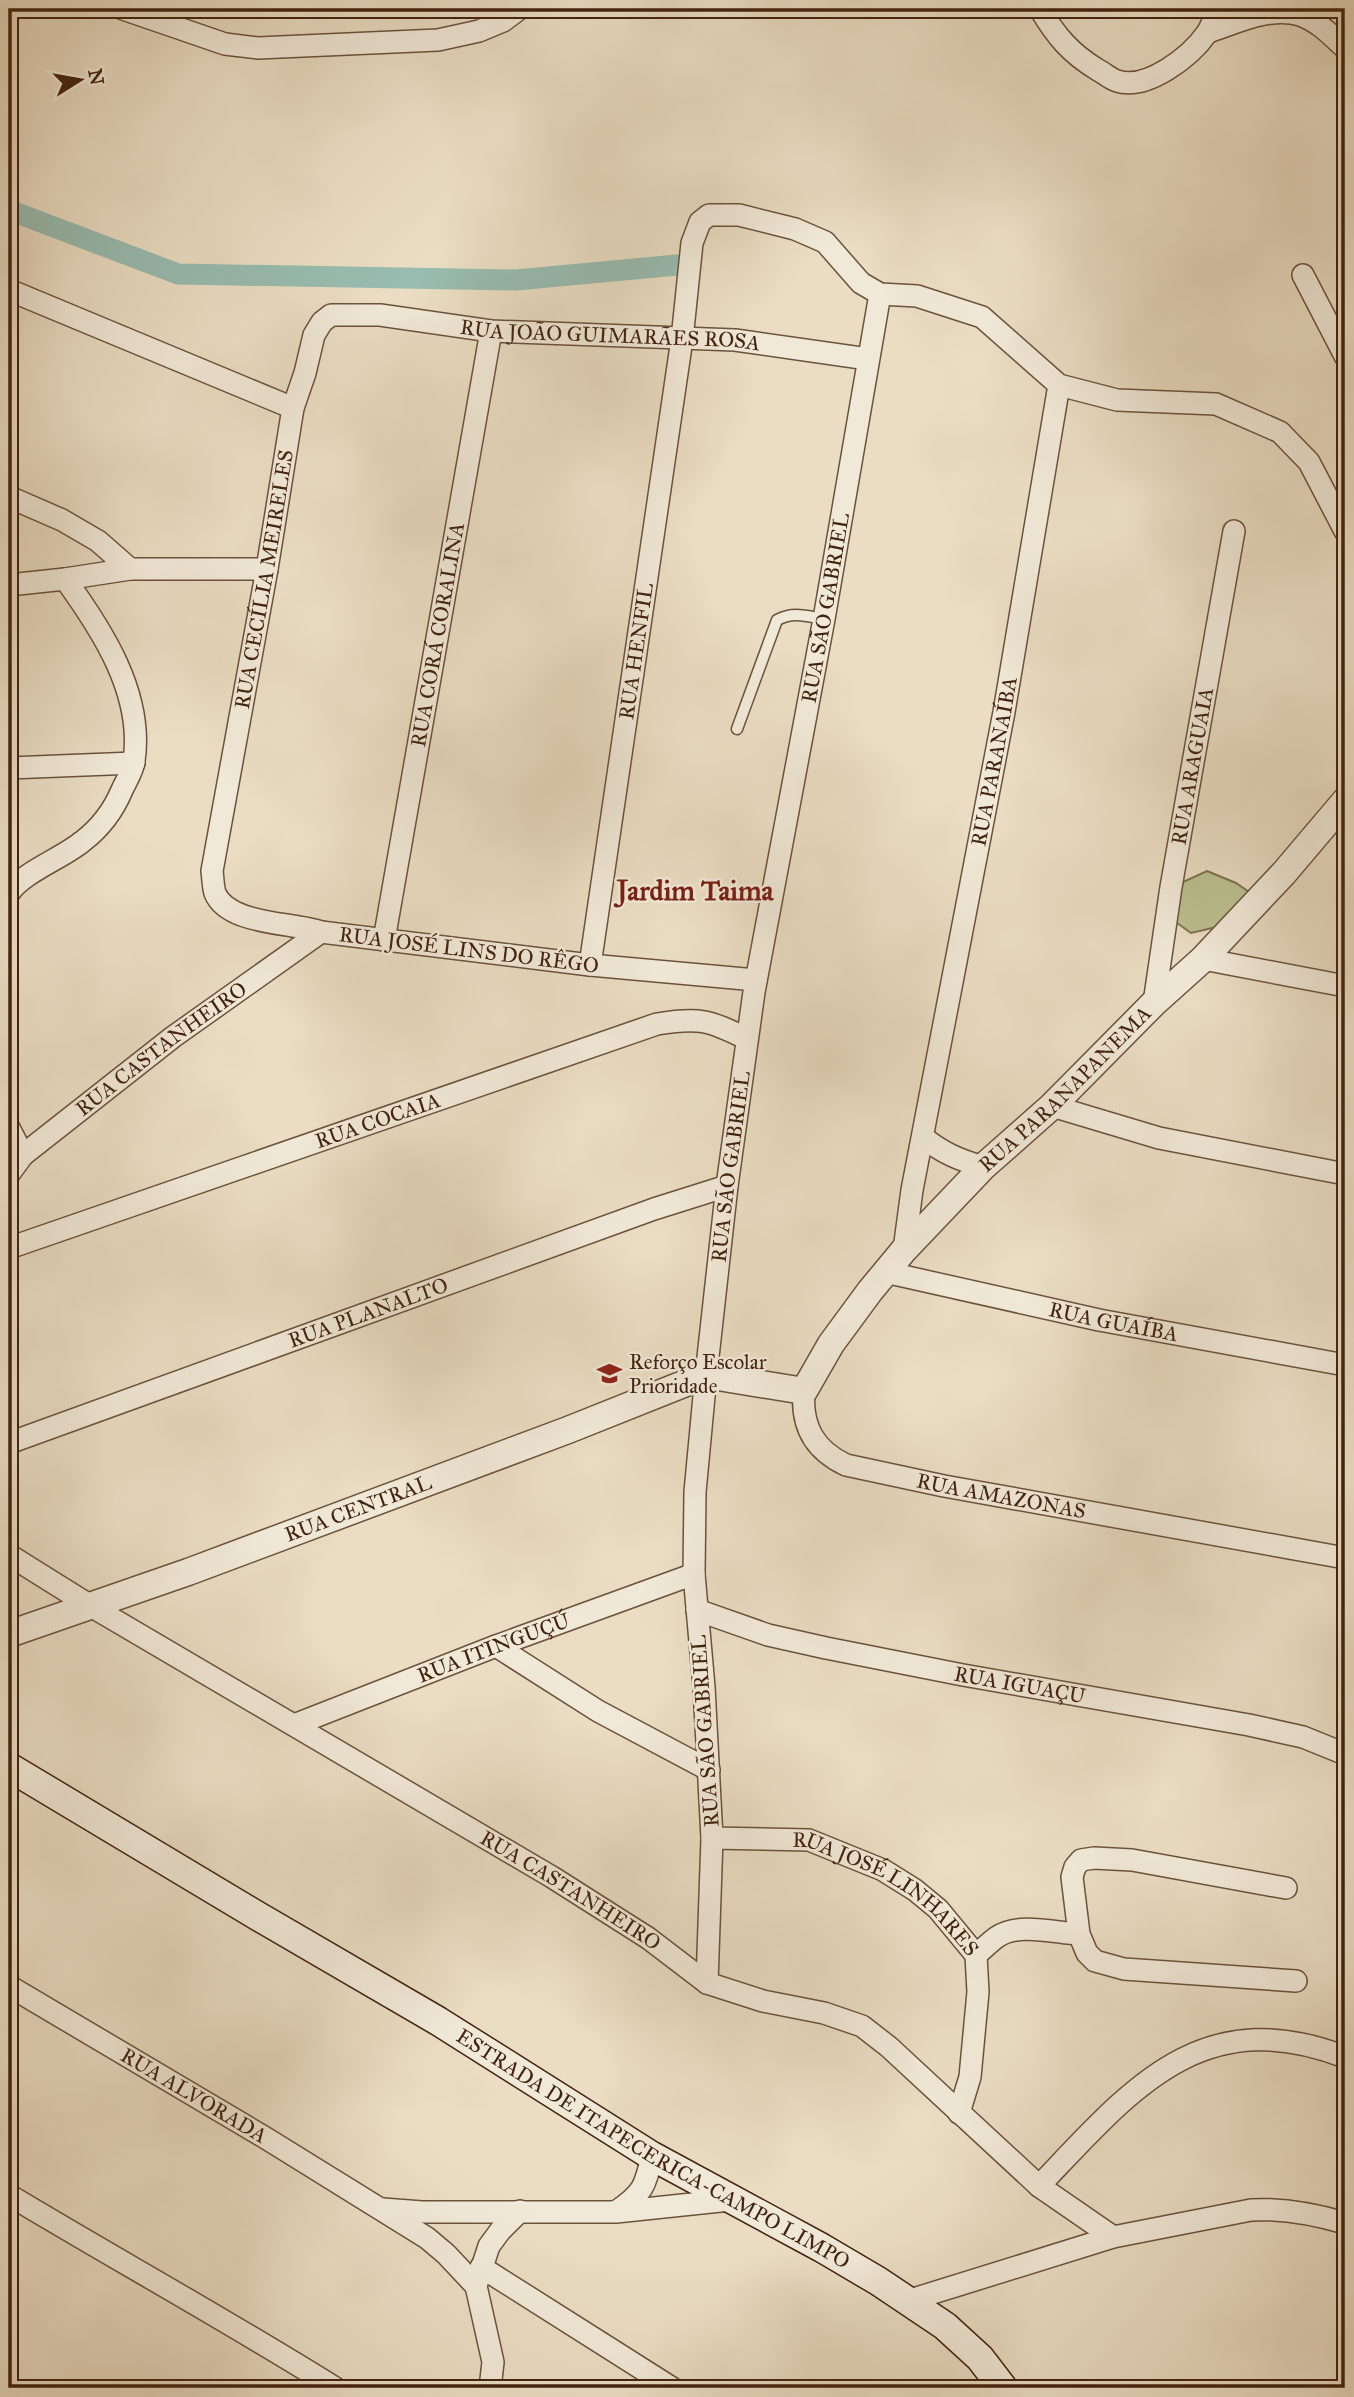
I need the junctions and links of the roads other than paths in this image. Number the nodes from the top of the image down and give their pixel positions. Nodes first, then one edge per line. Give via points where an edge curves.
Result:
1 (123, 9) edge
2 (519, 9) edge
3 (1040, 9) edge
4 (1218, 9) edge
5 (1208, 32) junction
6 (1345, 48) edge
7 (1303, 275) dead end
8 (9, 290) edge
9 (880, 294) junction
10 (351, 315) joint
11 (491, 331) junction
12 (682, 339) junction
13 (1345, 356) edge
14 (868, 359) junction
15 (1059, 385) junction
16 (293, 408) junction
17 (9, 497) edge
18 (1234, 531) dead end
19 (1345, 531) edge
20 (130, 569) junction
21 (267, 569) junction
22 (65, 579) junction
23 (9, 585) edge
24 (824, 619) junction
25 (737, 729) dead end
26 (134, 763) junction
27 (9, 768) edge
28 (1343, 805) edge
29 (212, 871) joint
30 (9, 894) edge
31 (321, 932) junction
32 (384, 940) junction
33 (1203, 959) junction
34 (590, 965) junction
35 (756, 980) junction
36 (1345, 986) edge
37 (1154, 1003) junction
38 (747, 1040) junction
39 (1052, 1106) junction
40 (9, 1128) edge
41 (923, 1137) junction
42 (23, 1155) junction
43 (983, 1167) junction
44 (9, 1174) edge
45 (1345, 1174) edge
46 (727, 1186) junction
47 (9, 1248) edge
48 (904, 1250) junction
49 (885, 1272) junction
50 (1345, 1365) edge
51 (706, 1375) junction
52 (804, 1391) junction
53 (9, 1443) edge
54 (9, 1555) edge
55 (1345, 1558) edge
56 (694, 1574) junction
57 (89, 1605) junction
58 (696, 1610) junction
59 (9, 1634) edge
60 (496, 1646) junction
61 (294, 1725) junction
62 (1345, 1754) edge
63 (9, 1767) edge
64 (709, 1770) junction
65 (712, 1838) junction
66 (1286, 1888) dead end
67 (1079, 1934) junction
68 (976, 1955) junction
69 (1296, 1981) dead end
70 (707, 1983) junction
71 (9, 1986) edge
72 (1345, 2057) edge
73 (959, 2113) junction
74 (652, 2156) junction
75 (1039, 2186) junction
76 (9, 2195) edge
77 (730, 2200) junction
78 (379, 2209) junction
79 (520, 2211) junction
80 (615, 2212) junction
81 (1345, 2223) edge
82 (1113, 2237) junction
83 (479, 2277) junction
84 (907, 2301) junction
85 (335, 2388) edge
86 (490, 2388) edge
87 (672, 2388) edge
88 (1003, 2388) edge

1 - 2 street via 225,44 258,48 438,40 479,31
3 - 5 street via 1057,37 1081,60 1117,81 1134,83 1155,76 1189,54
4 - 5 street
5 - 6 street via 1261,15 1300,15
7 - 13 street
8 - 16 street
9 - 12 street, RUA HENFIL via 861,283 825,242 739,215 709,215 700,222 692,243
9 - 14 street, RUA SÃO GABRIEL
9 - 15 street via 917,296 982,317
10 - 11 street, RUA JOÃO GUIMARÃES ROSA
10 - 16 street, RUA CECÍLIA MEIRELES via 331,315 322,322
11 - 12 street, RUA JOÃO GUIMARÃES ROSA
11 - 32 street, RUA CORÁ CORALINA
12 - 14 street, RUA JOÃO GUIMARÃES ROSA via 735,340
12 - 34 street, RUA HENFIL
14 - 24 street, RUA SÃO GABRIEL
15 - 19 street via 1117,400 1216,404 1280,432 1309,462
15 - 41 street, RUA PARANAÍBA via 1004,712
16 - 21 street, RUA CECÍLIA MEIRELES
17 - 20 street via 98,541
18 - 37 street, RUA ARAGUAIA
20 - 21 street
20 - 22 street
21 - 29 street, RUA CECÍLIA MEIRELES
22 - 23 street
22 - 26 street via 89,612 128,692 135,729
24 - 25 lane via 799,614 777,620
24 - 35 street, RUA SÃO GABRIEL
26 - 27 street
26 - 30 street via 114,808 84,841
28 - 33 street, RUA PARANAPANEMA
29 - 31 street, RUA JOSÉ LINS DO RÊGO via 215,893 226,908
31 - 32 street, RUA JOSÉ LINS DO RÊGO
31 - 42 street, RUA CASTANHEIRO via 173,1037
32 - 34 street, RUA JOSÉ LINS DO RÊGO
33 - 36 street
33 - 37 street, RUA PARANAPANEMA
34 - 35 street, RUA JOSÉ LINS DO RÊGO
35 - 38 street, RUA SÃO GABRIEL
37 - 39 street, RUA PARANAPANEMA
38 - 46 street, RUA SÃO GABRIEL
38 - 47 street, RUA COCAIA via 705,1020 657,1024
39 - 43 street, RUA PARANAPANEMA
39 - 45 street via 1159,1138
40 - 42 street
41 - 43 street via 947,1154
41 - 48 street, RUA PARANAÍBA
42 - 44 street, RUA CASTANHEIRO
43 - 48 street, RUA PARANAPANEMA
46 - 51 street, RUA SÃO GABRIEL
46 - 53 street, RUA PLANALTO
48 - 49 street, RUA PARANAPANEMA
49 - 50 street, RUA GUAÍBA via 1099,1320
49 - 52 street, RUA PARANAPANEMA via 831,1344
51 - 52 street
51 - 56 street, RUA SÃO GABRIEL via 695,1492
51 - 57 street, RUA CENTRAL via 188,1572
52 - 55 street, RUA AMAZONAS via 807,1426 819,1446 846,1465
54 - 57 street, RUA CASTANHEIRO
56 - 58 street, RUA SÃO GABRIEL
56 - 60 street, RUA ITINGUÇÚ
57 - 59 street, RUA CENTRAL
57 - 61 street, RUA CASTANHEIRO
58 - 62 street, RUA IGUAÇU via 768,1635 826,1648 1249,1725 1303,1737
58 - 64 street, RUA SÃO GABRIEL
60 - 61 street, RUA ITINGUÇÚ
60 - 64 street via 598,1711
61 - 70 street, RUA CASTANHEIRO via 552,1877 648,1938
63 - 74 main road, ESTRADA DE ITAPECERICA-CAMPO LIMPO via 438,2021
64 - 65 street, RUA SÃO GABRIEL
65 - 68 street, RUA JOSÉ LINHARES via 809,1840 883,1870 937,1909
65 - 70 street, RUA SÃO GABRIEL
66 - 67 street via 1132,1860 1081,1860 1072,1877
67 - 68 street via 1013,1931
67 - 69 street via 1087,1953 1106,1966
68 - 73 street, RUA JOSÉ LINHARES via 978,1992 970,2077
70 - 73 street, RUA CASTANHEIRO via 862,2026
71 - 78 street, RUA ALVORADA
72 - 75 street via 1318,2046 1261,2039 1188,2056 1154,2074 1121,2101
73 - 75 street, RUA CASTANHEIRO
74 - 77 main road, ESTRADA DE ITAPECERICA-CAMPO LIMPO
74 - 80 street via 647,2180 637,2197
75 - 82 street, RUA CASTANHEIRO
76 - 85 street
77 - 80 street, RUA ALVORADA
77 - 84 main road, ESTRADA DE ITAPECERICA-CAMPO LIMPO via 822,2248
78 - 79 street, RUA ALVORADA
78 - 83 street, RUA ALVORADA
79 - 80 street, RUA ALVORADA
79 - 83 street via 489,2246
81 - 82 street via 1272,2209 1251,2210
82 - 84 street
83 - 86 street via 493,2362
83 - 87 street, RUA ALVORADA
84 - 88 main road, ESTRADA DE ITAPECERICA-CAMPO LIMPO via 945,2326 980,2358

